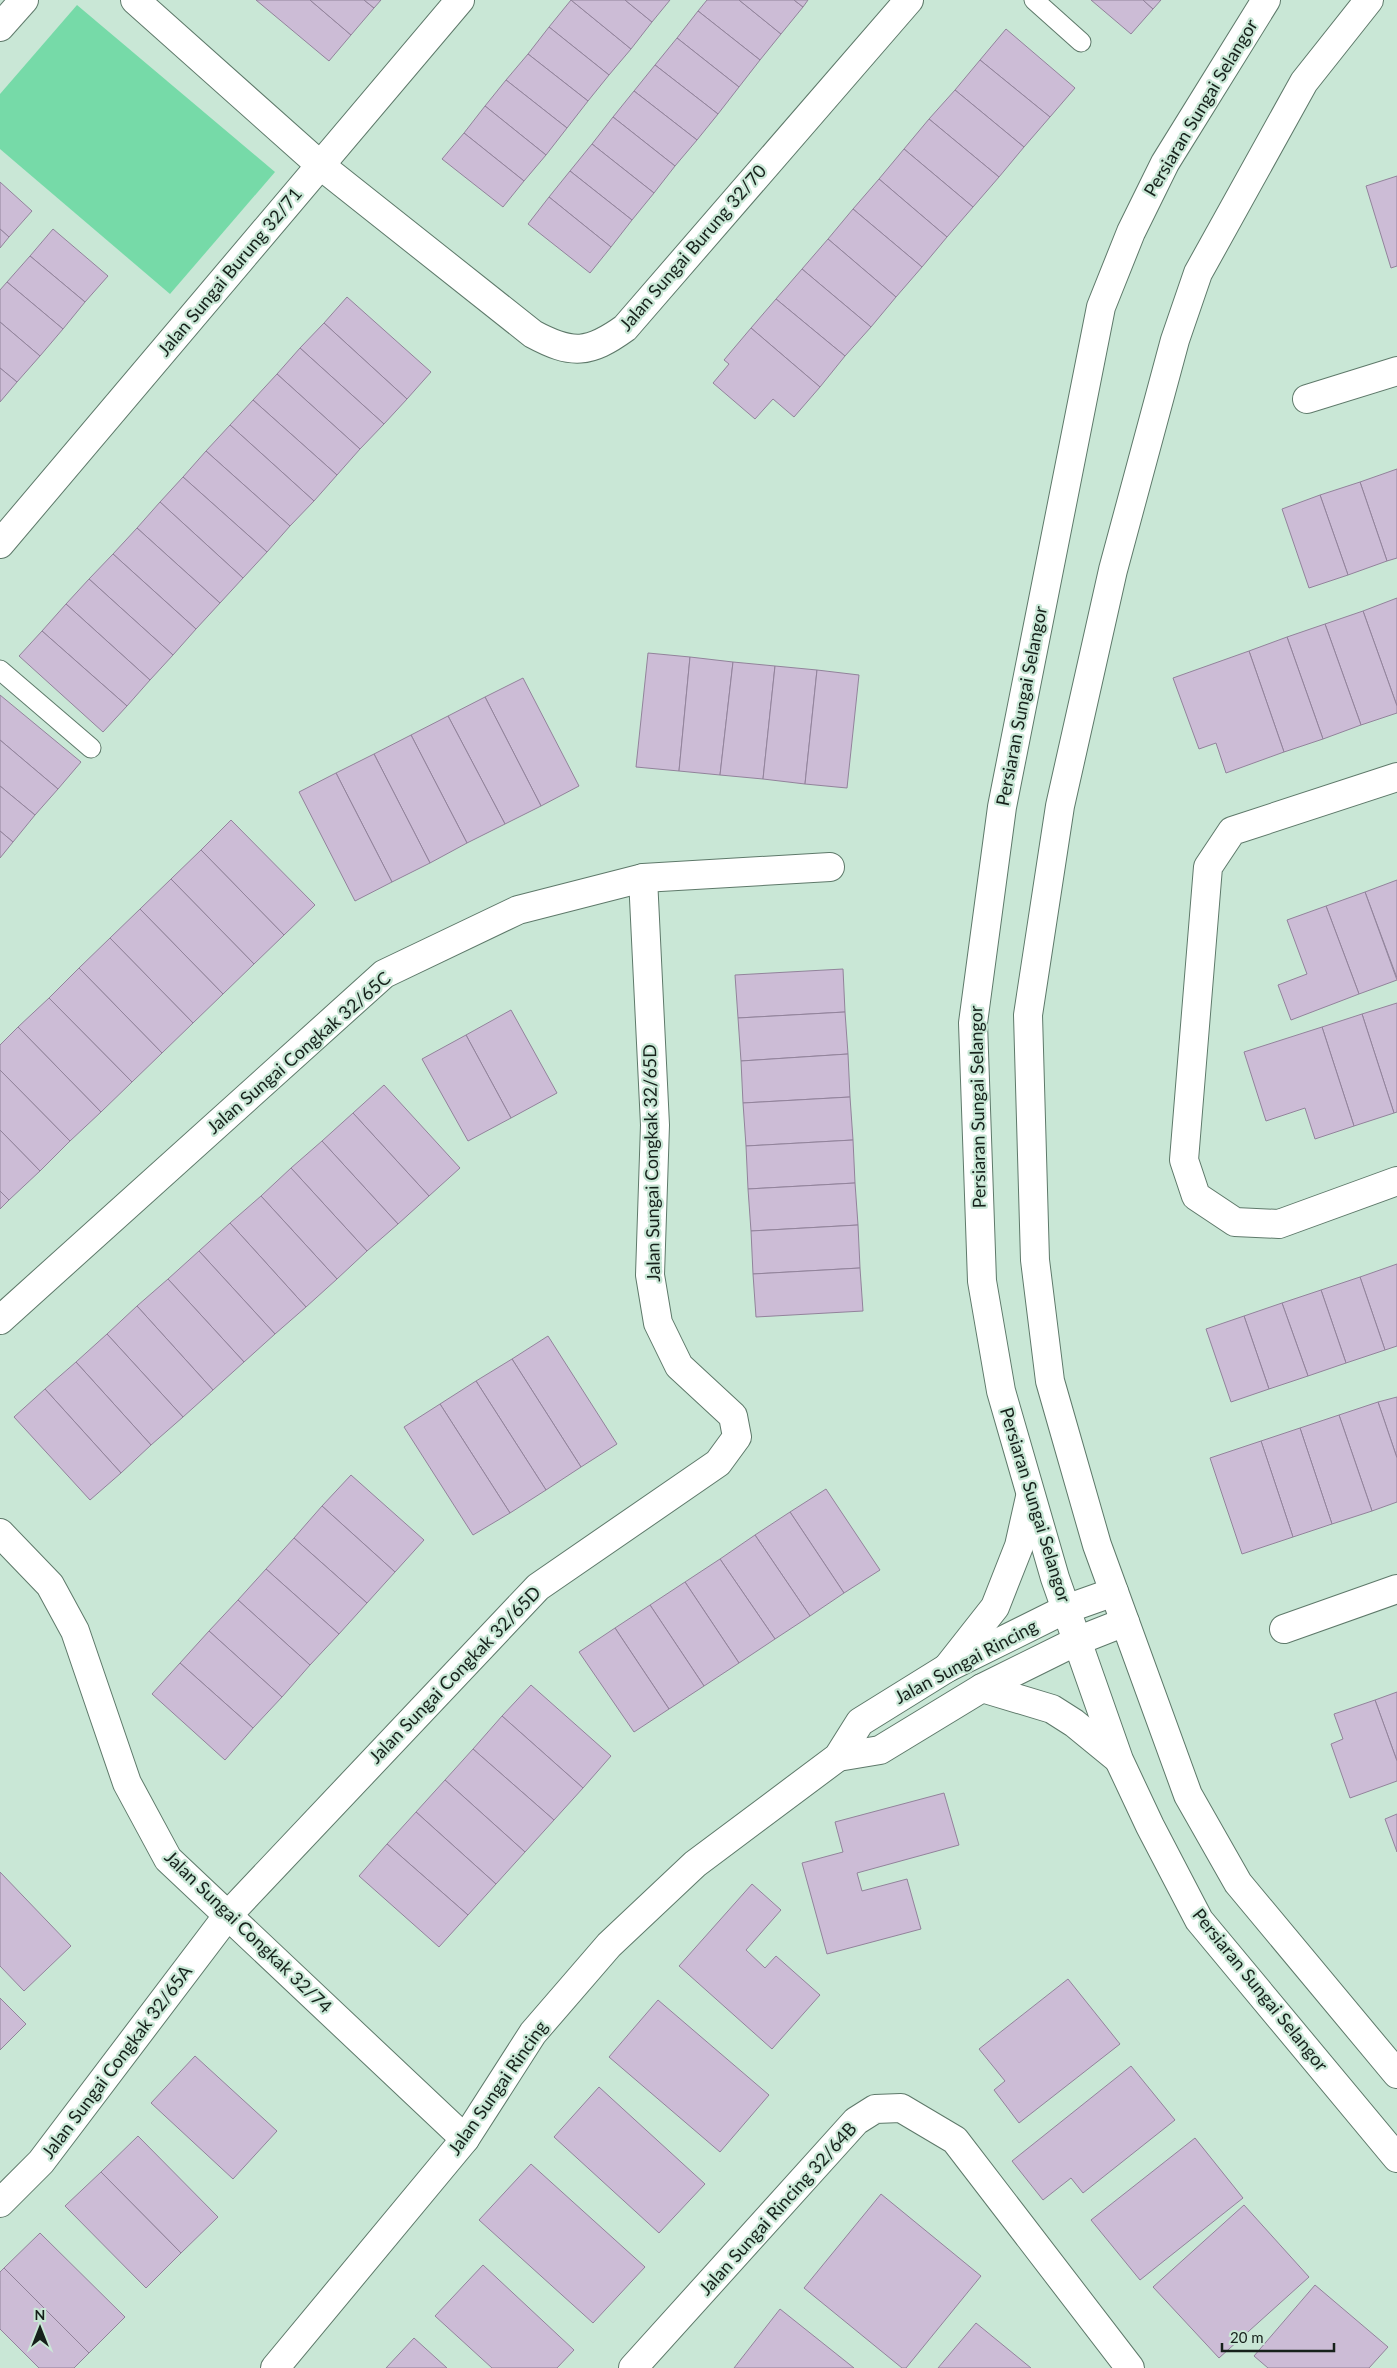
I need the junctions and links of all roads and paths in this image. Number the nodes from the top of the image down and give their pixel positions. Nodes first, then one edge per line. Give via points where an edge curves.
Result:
1 (24, 0) edge
2 (135, 0) edge
3 (460, 0) edge
4 (908, 0) edge
5 (1034, 0) edge
6 (1266, 0) edge
7 (1369, 0) edge
8 (0, 27) edge
9 (1081, 42) dead end
10 (320, 165) junction
11 (1397, 371) edge
12 (1307, 399) dead end
13 (0, 544) edge
14 (0, 670) edge
15 (91, 748) dead end
16 (1397, 777) edge
17 (830, 867) dead end
18 (643, 878) junction
19 (1397, 1181) edge
20 (0, 1320) edge
21 (1031, 1494) junction
22 (0, 1533) edge
23 (1397, 1589) edge
24 (1114, 1592) junction
25 (1066, 1609) junction
26 (1125, 1622) junction
27 (1284, 1630) dead end
28 (1077, 1641) junction
29 (947, 1668) junction
30 (982, 1688) junction
31 (838, 1757) junction
32 (1119, 1760) junction
33 (228, 1916) junction
34 (1397, 2074) edge
35 (465, 2139) junction
36 (1397, 2158) edge
37 (0, 2203) edge
38 (275, 2368) edge
39 (633, 2368) edge
40 (1130, 2368) edge

1 - 8 street
2 - 10 street, Jalan Sungai Burung 32/70
3 - 10 street, Jalan Sungai Burung 32/71
4 - 10 street, Jalan Sungai Burung 32/70 via 625,328 605,343 586,349 556,346 533,334
5 - 9 lane
6 - 21 street, Persiaran Sungai Selangor via 1165,163 1131,232 1101,307 1002,807 973,1023 982,1281 1001,1391
7 - 24 street via 1304,82 1198,273 1175,340 1113,570 1060,806 1028,1015 1035,1260 1050,1381 1097,1545
10 - 13 street, Jalan Sungai Burung 32/71
11 - 12 street
14 - 15 lane
16 - 19 street via 1232,831 1208,867 1184,1160 1196,1196 1235,1222 1279,1224
17 - 18 street, Jalan Sungai Congkak 32/65C
18 - 20 street, Jalan Sungai Congkak 32/65C via 518,910 384,974
18 - 33 street, Jalan Sungai Congkak 32/65D via 655,1125 650,1275 658,1323 679,1366 734,1416 737,1437 718,1463 538,1587
21 - 25 street, Persiaran Sungai Selangor
21 - 29 street via 1019,1546 996,1607
22 - 33 street, Jalan Sungai Congkak 32/74 via 50,1585 75,1631 127,1783 168,1859
23 - 27 street
24 - 25 street, Jalan Sungai Rincing
24 - 26 street
25 - 28 street, Persiaran Sungai Selangor
25 - 29 street, Jalan Sungai Rincing
26 - 28 street, Jalan Sungai Rincing
26 - 34 street via 1188,1794 1238,1883
28 - 30 street, Jalan Sungai Rincing
28 - 32 street, Persiaran Sungai Selangor
29 - 31 street, Jalan Sungai Rincing via 860,1722
30 - 31 street, Jalan Sungai Rincing via 880,1750
30 - 32 street via 1052,1709 1074,1722
31 - 35 street, Jalan Sungai Rincing via 695,1864 609,1945 533,2033
32 - 36 street, Persiaran Sungai Selangor via 1199,1920
33 - 35 street, Jalan Sungai Congkak 32/74
33 - 37 street, Jalan Sungai Congkak 32/65A via 41,2162
35 - 38 street, Jalan Sungai Rincing
39 - 40 street, Jalan Sungai Rincing 32/64B via 856,2121 875,2109 901,2108 955,2140

